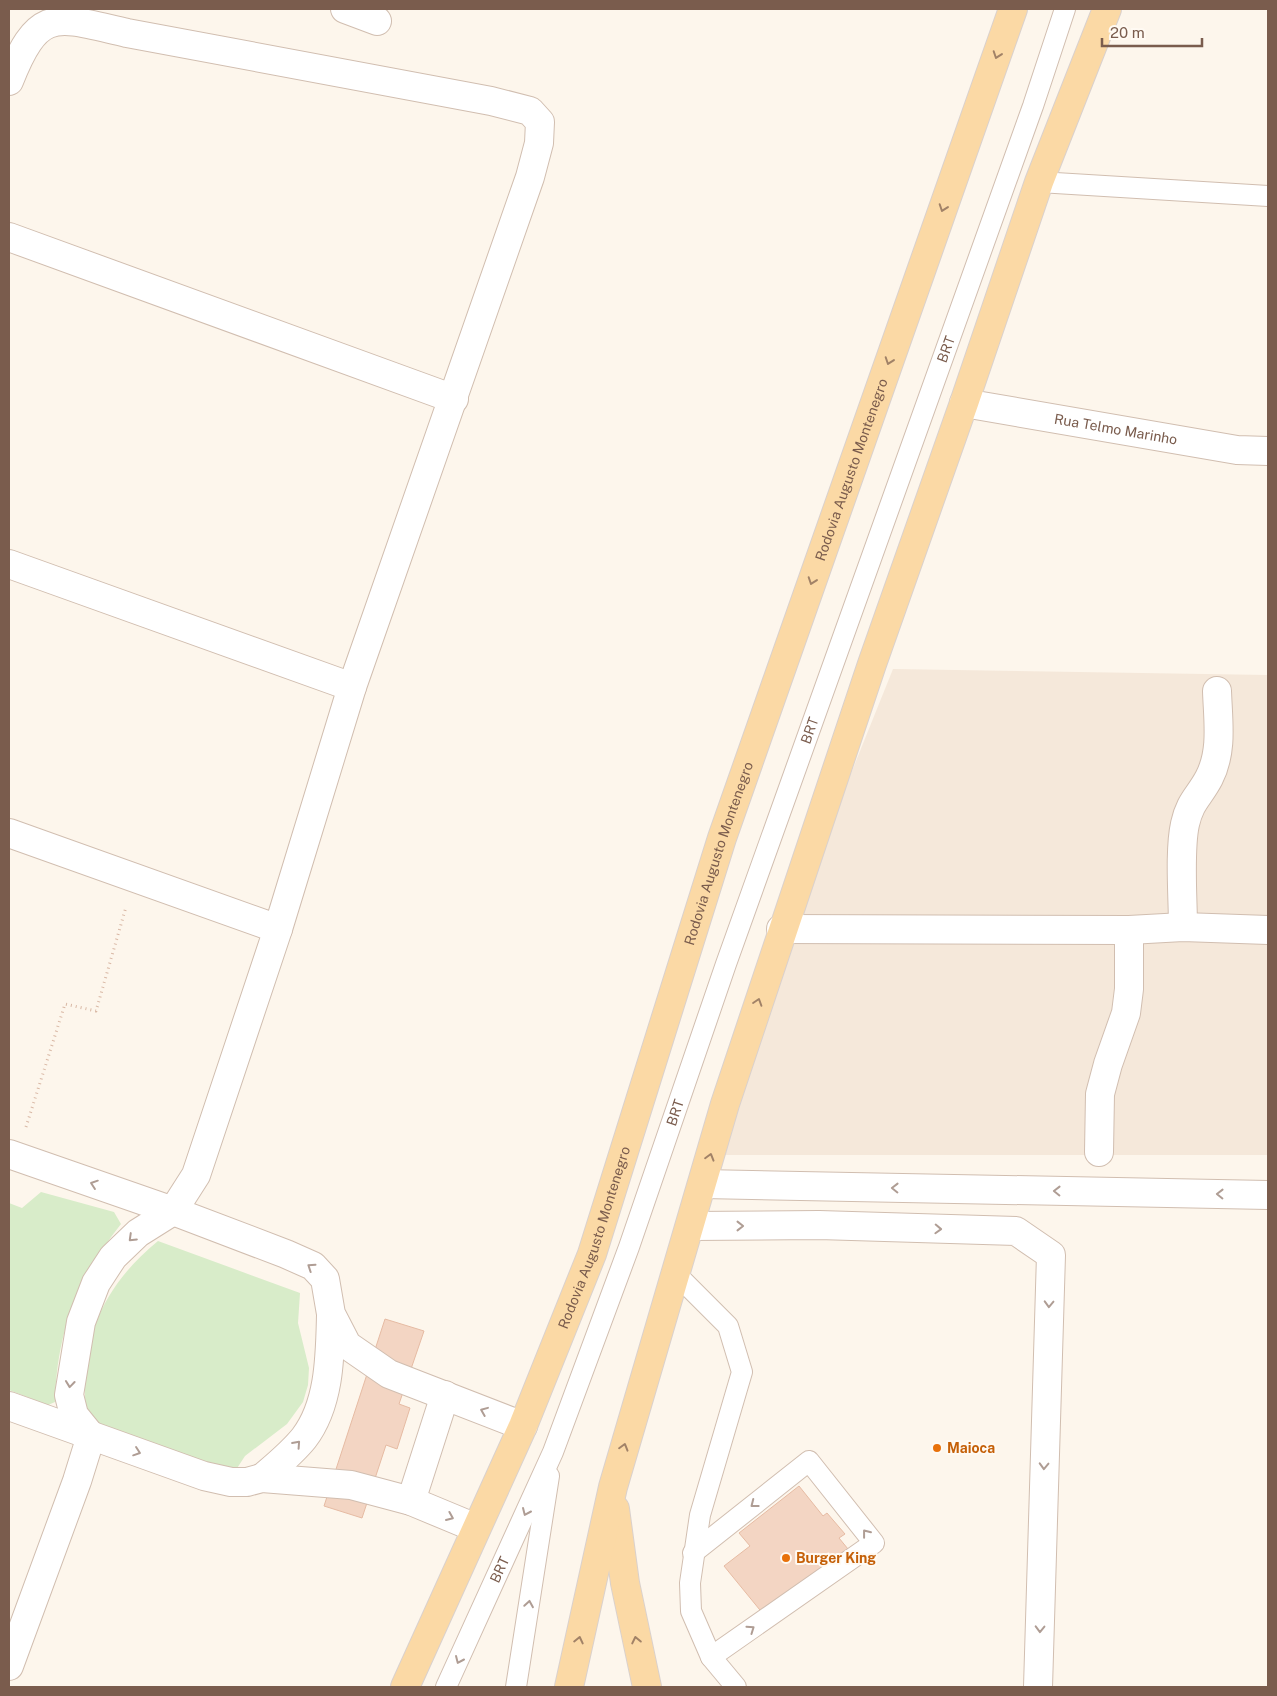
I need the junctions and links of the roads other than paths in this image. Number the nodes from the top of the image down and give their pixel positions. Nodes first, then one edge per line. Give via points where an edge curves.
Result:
1 (345, 9) edge
2 (1013, 9) edge
3 (1065, 9) edge
4 (1107, 9) edge
5 (377, 21) dead end
6 (9, 81) edge
7 (1039, 182) junction
8 (1268, 196) edge
9 (9, 237) edge
10 (454, 399) junction
11 (964, 403) junction
12 (1268, 451) edge
13 (9, 564) edge
14 (352, 687) junction
15 (1217, 692) dead end
16 (9, 833) edge
17 (1183, 928) junction
18 (278, 929) junction
19 (782, 929) junction
20 (1129, 930) junction
21 (1268, 930) edge
22 (1099, 1152) dead end
23 (13, 1156) edge
24 (702, 1184) junction
25 (1268, 1195) edge
26 (173, 1212) junction
27 (691, 1226) junction
28 (674, 1272) junction
29 (331, 1314) junction
30 (445, 1395) junction
31 (9, 1406) edge
32 (523, 1426) junction
33 (91, 1436) junction
34 (553, 1452) junction
35 (262, 1478) junction
36 (613, 1487) junction
37 (410, 1501) junction
38 (476, 1528) junction
39 (693, 1553) junction
40 (711, 1657) junction
41 (9, 1666) edge
42 (405, 1687) edge
43 (446, 1687) edge
44 (516, 1687) edge
45 (569, 1687) edge
46 (647, 1687) edge
47 (736, 1687) edge
48 (1038, 1687) edge

1 - 5 street
2 -> 32 main road, Rodovia Augusto Montenegro via 722,838 592,1254
3 - 34 lane, BRT
4 - 7 main road
6 - 10 street via 21,50 31,35 42,26 57,21 76,22 491,101 536,115 540,130 530,176
7 - 8 lane
7 - 11 main road
9 - 10 street
10 - 14 street
11 - 12 street, Rua Telmo Marinho via 1237,450
11 - 19 main road
13 - 14 street
14 - 18 street
15 - 17 street via 1217,757 1210,776 1191,802 1184,828
16 - 18 street
17 - 20 street
17 - 21 street
18 - 26 street via 196,1175
19 - 20 street
24 -> 19 main road
20 - 22 street via 1126,1013 1100,1094
26 -> 23 street
25 -> 24 street
24 - 27 main road
29 -> 26 street via 325,1279 313,1266
26 -> 33 street via 138,1233 113,1257 96,1283 80,1322 69,1395 74,1415
27 - 28 main road
27 -> 48 street via 819,1225 1016,1231 1050,1255
36 -> 28 main road
28 - 39 lane via 728,1326 742,1372 700,1515
29 - 30 street via 347,1345 389,1374
35 -> 29 street via 305,1436 320,1405 327,1376
32 -> 30 street
30 - 37 street
31 - 33 street
32 - 38 main road, Rodovia Augusto Montenegro
33 -> 35 street via 204,1476 231,1482
33 - 41 street via 78,1481
34 -> 43 lane, BRT
44 -> 34 lane, BRT
35 - 37 street via 351,1485
45 -> 36 main road
46 -> 36 main road via 625,1583
37 -> 38 street
38 - 42 main road, Rodovia Augusto Montenegro
39 - 40 lane via 691,1611
40 -> 39 lane via 874,1543 809,1461
40 - 47 lane

